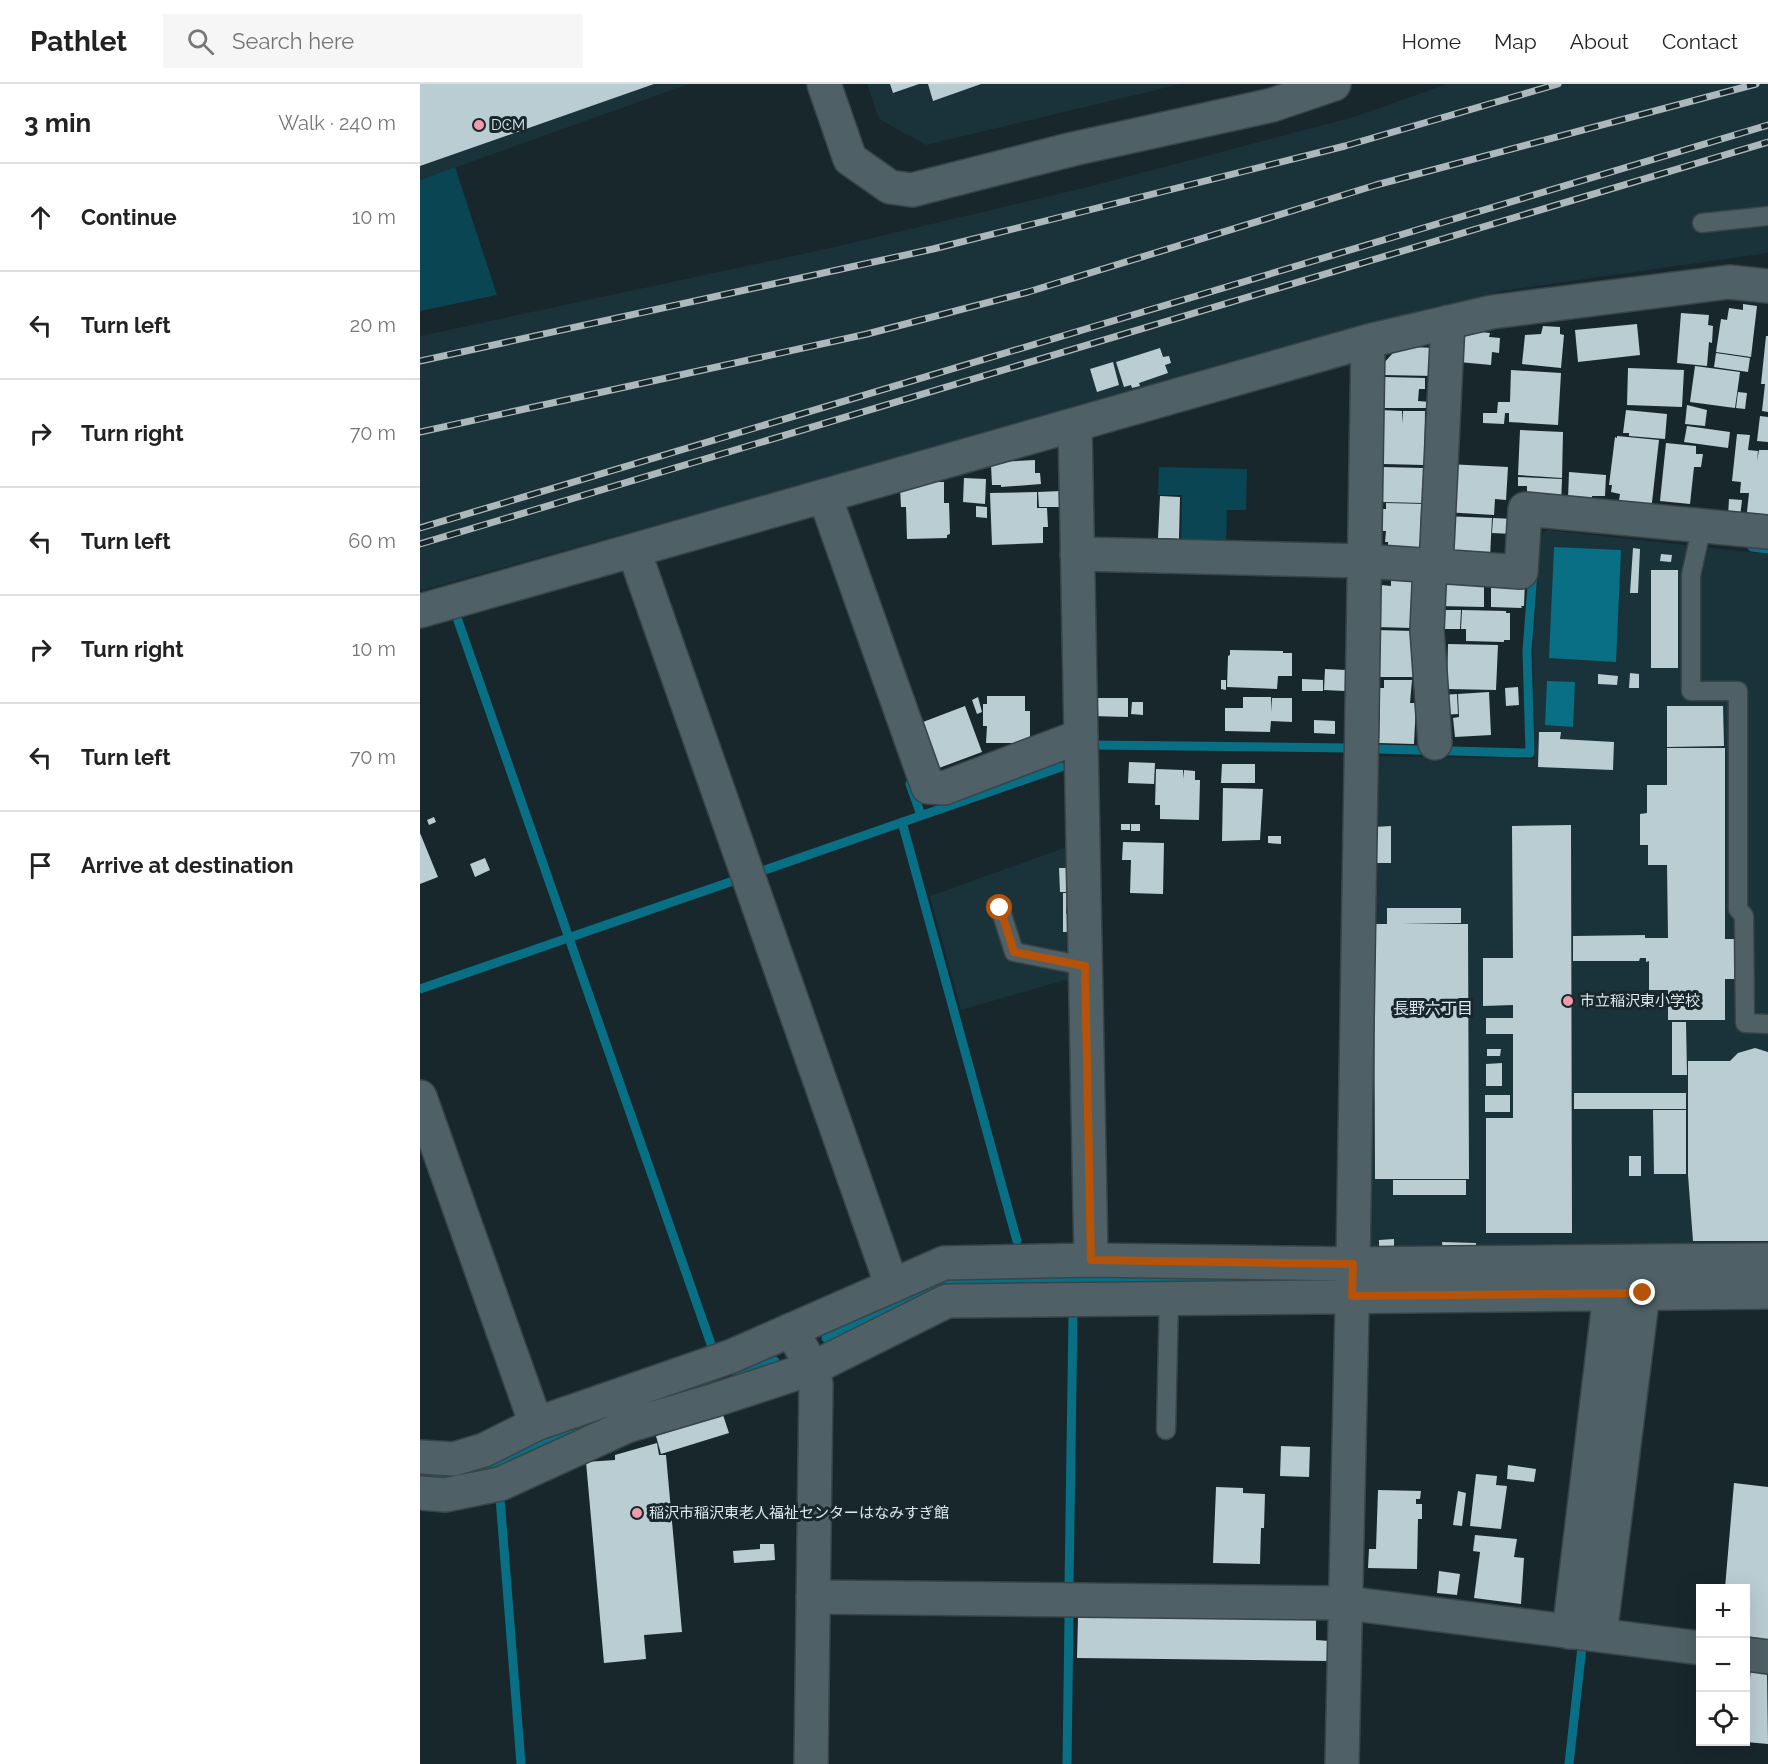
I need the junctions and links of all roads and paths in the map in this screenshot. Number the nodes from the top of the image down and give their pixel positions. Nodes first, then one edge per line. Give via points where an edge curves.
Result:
1 (824, 84) edge
2 (1334, 84) edge
3 (1768, 216) edge
4 (1702, 223) dead end
5 (1768, 286) edge
6 (1448, 322) junction
7 (1368, 341) junction
8 (1075, 425) junction
9 (825, 496) junction
10 (1702, 526) junction
11 (1768, 532) edge
12 (634, 551) junction
13 (1077, 554) junction
14 (1364, 561) junction
15 (1433, 566) junction
16 (420, 611) edge
17 (1081, 736) junction
18 (1435, 743) dead end
19 (1000, 908) dead end
20 (1085, 966) junction
21 (1768, 1023) edge
22 (420, 1097) edge
23 (1091, 1260) junction
24 (1768, 1260) edge
25 (1353, 1264) junction
26 (892, 1286) junction
27 (1768, 1292) edge
28 (1643, 1293) junction
29 (1610, 1294) junction
30 (1352, 1296) junction
31 (1169, 1298) junction
32 (791, 1330) junction
33 (813, 1368) junction
34 (536, 1424) junction
35 (1166, 1430) dead end
36 (420, 1457) edge
37 (420, 1493) edge
38 (813, 1597) junction
39 (1346, 1604) junction
40 (1585, 1634) junction
41 (1696, 1647) edge
42 (1750, 1655) edge
43 (1768, 1657) edge
44 (811, 1764) edge
45 (1342, 1764) edge

1 - 2 street via 850,159 890,187 912,190 1272,105
3 - 4 lane
5 - 6 street via 1729,282 1492,312
6 - 7 street
6 - 15 street
7 - 8 street
7 - 14 street
8 - 9 street
8 - 13 street
9 - 12 street
9 - 17 street via 928,787 944,789
10 - 11 street
10 - 15 street via 1526,509 1521,572
10 - 21 lane via 1691,575 1691,691 1737,691 1738,909 1744,915 1745,1023
12 - 16 street
12 - 26 street
13 - 14 street
13 - 17 street
14 - 15 street
14 - 25 street
15 - 18 street via 1427,630
17 - 20 street
19 - 20 lane via 1014,952
20 - 23 street
22 - 34 street
23 - 25 street
23 - 26 street via 944,1263
24 - 25 street
25 - 30 street
26 - 32 street
27 - 28 street
28 - 29 street
28 - 40 street
29 - 30 street
29 - 40 street
30 - 31 street
30 - 39 street
31 - 33 street via 947,1300
31 - 35 lane
32 - 33 street
32 - 34 street via 732,1356
33 - 37 street via 627,1426 500,1484 445,1495
33 - 38 street
34 - 36 street via 484,1450 454,1459
38 - 39 street
38 - 44 street
39 - 40 street
39 - 45 street
40 - 41 street
42 - 43 street

